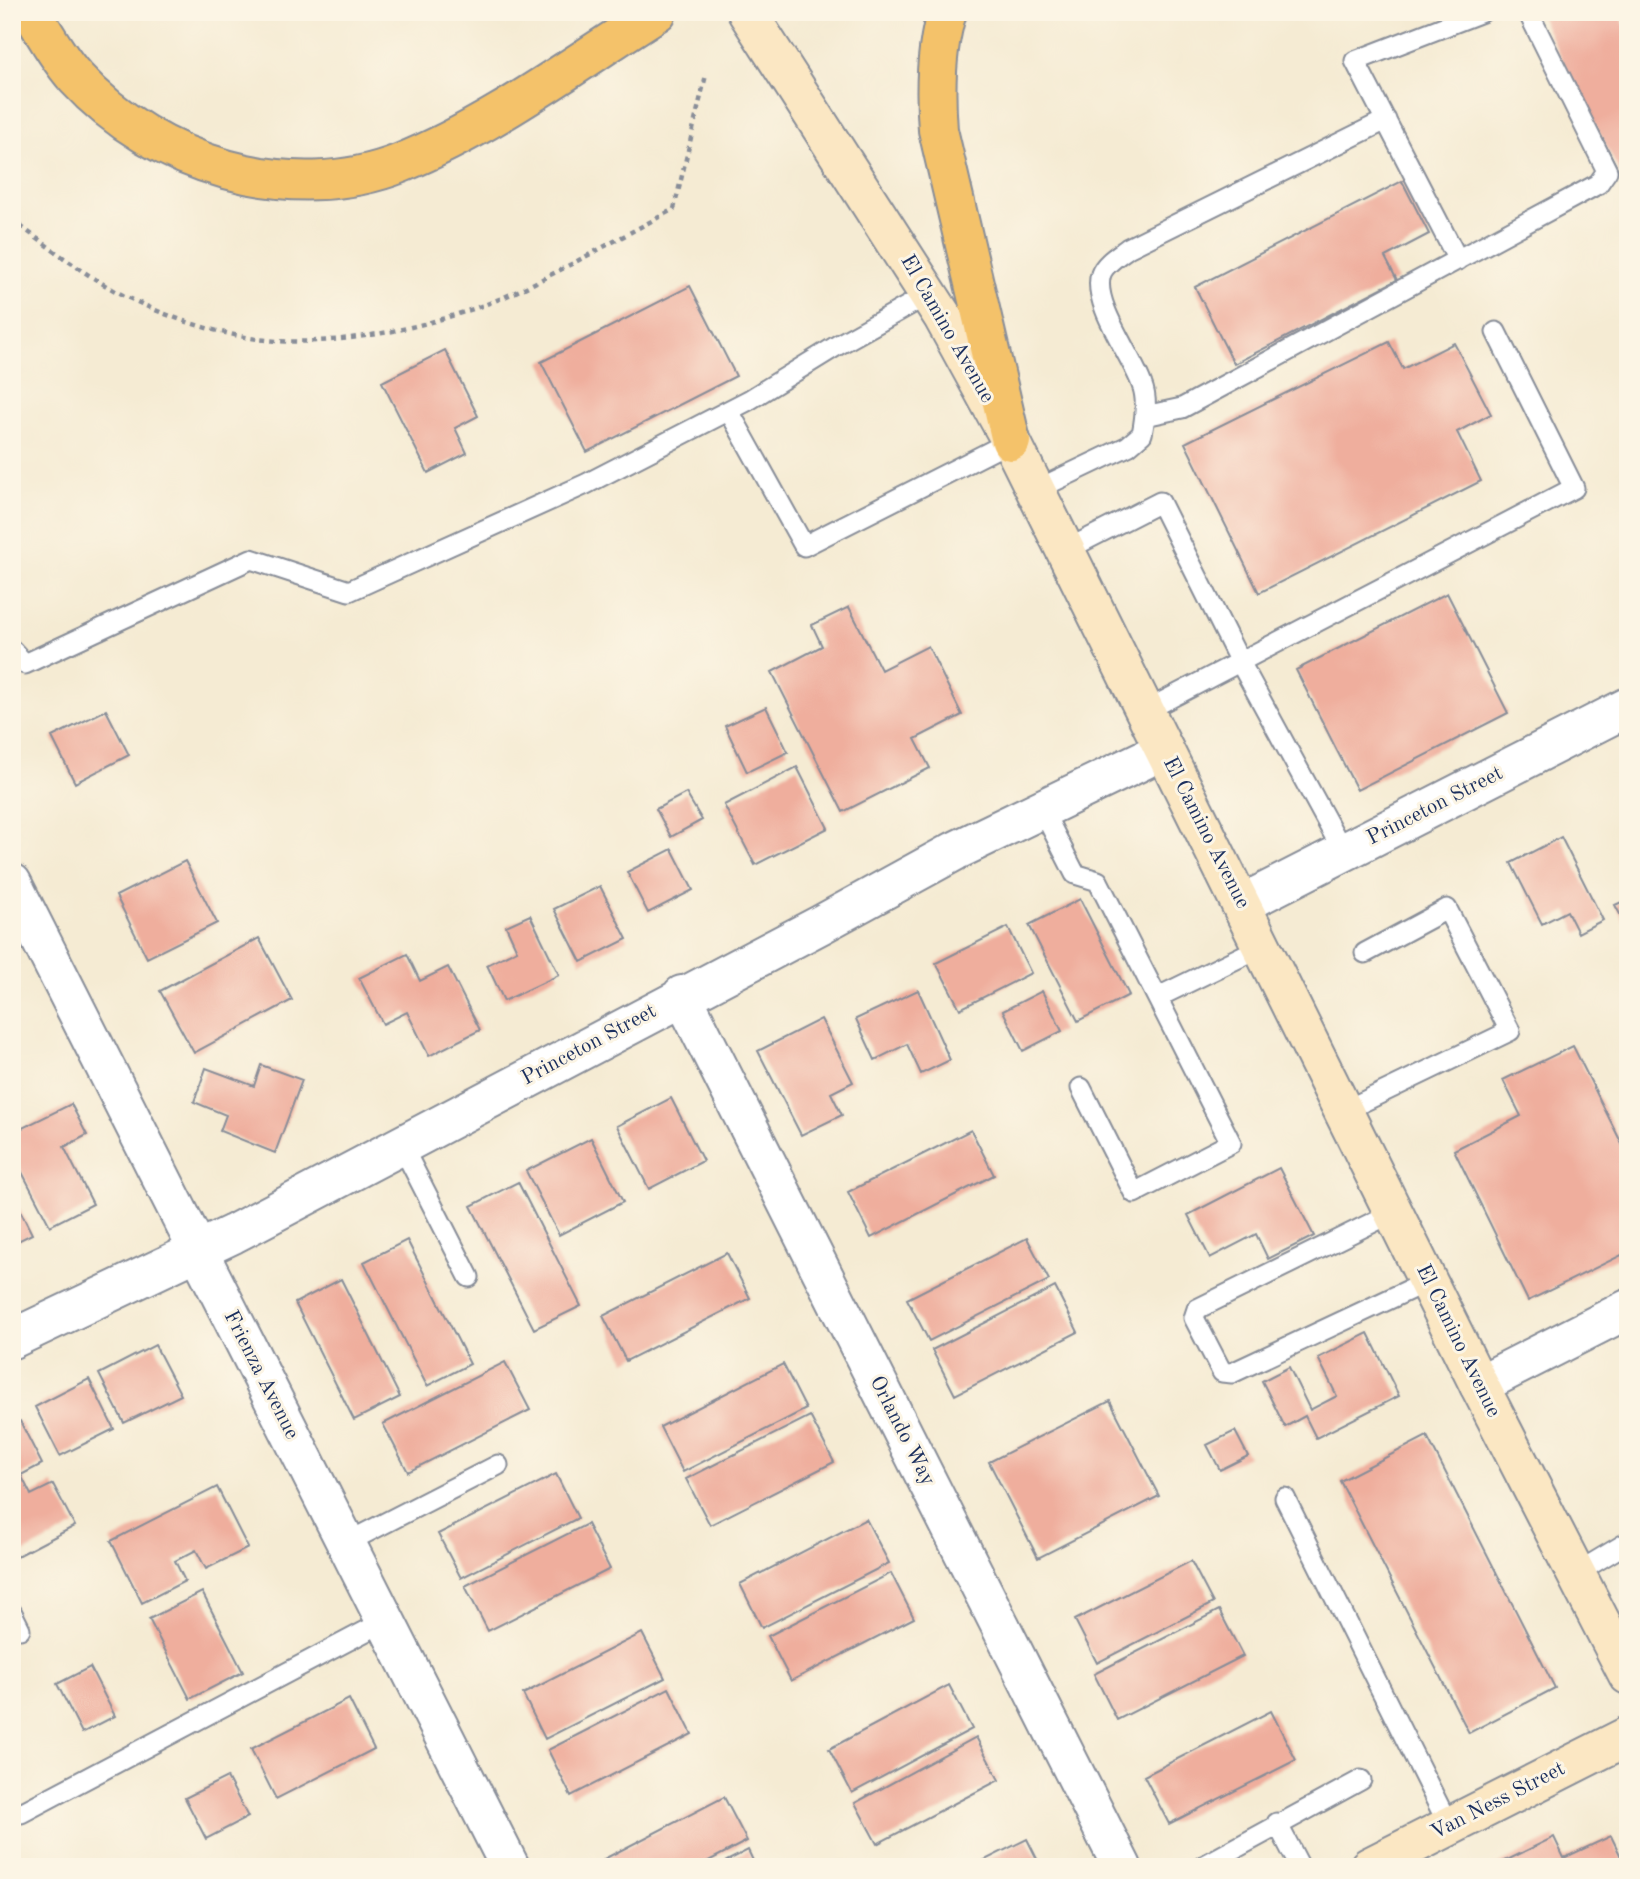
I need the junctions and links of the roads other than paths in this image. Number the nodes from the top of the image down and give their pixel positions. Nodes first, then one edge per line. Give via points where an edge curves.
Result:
1 (32, 12) edge
2 (657, 12) edge
3 (747, 12) edge
4 (947, 12) edge
5 (1482, 12) edge
6 (1528, 12) edge
7 (1386, 120) junction
8 (1458, 260) junction
9 (929, 294) junction
10 (1496, 332) dead end
11 (729, 411) junction
12 (1145, 416) junction
13 (1011, 441) junction
14 (1036, 490) junction
15 (1066, 550) junction
16 (12, 650) edge
17 (1240, 662) junction
18 (1628, 706) edge
19 (1147, 710) junction
20 (1164, 750) junction
21 (1042, 809) junction
22 (1344, 853) junction
23 (12, 883) edge
24 (1242, 904) junction
25 (1263, 946) junction
26 (1365, 953) dead end
27 (682, 995) junction
28 (1158, 997) junction
29 (1081, 1088) dead end
30 (1344, 1111) junction
31 (401, 1144) junction
32 (1394, 1212) junction
33 (197, 1250) junction
34 (469, 1278) dead end
35 (1427, 1281) junction
36 (1628, 1309) edge
37 (12, 1339) edge
38 (1479, 1385) junction
39 (498, 1465) dead end
40 (1285, 1498) dead end
41 (1628, 1542) edge
42 (346, 1543) junction
43 (1575, 1574) junction
44 (385, 1621) junction
45 (1628, 1675) edge
46 (1628, 1736) edge
47 (1361, 1780) dead end
48 (21, 1813) dead end
49 (1277, 1823) junction
50 (1449, 1826) junction
51 (1393, 1861) edge
52 (1203, 1866) edge
53 (510, 1867) edge
54 (1122, 1867) edge
55 (1300, 1867) edge

1 - 2 highway via 75,77 106,107 146,135 188,158 234,172 283,179 361,174 439,146
3 - 9 main road, El Camino Avenue
4 - 13 highway via 935,89 937,130
5 - 7 lane via 1355,61
6 - 8 lane via 1607,172 1598,184
7 - 8 lane
7 - 12 lane via 1128,248 1111,261 1101,274 1099,295 1143,387
8 - 12 lane via 1182,408
9 - 11 lane
9 - 13 main road, El Camino Avenue
10 - 17 lane via 1574,488
11 - 13 lane via 804,546
11 - 16 lane via 586,484 349,591 251,559 25,664
12 - 14 lane via 1142,434 1128,446
13 - 14 main road, El Camino Avenue
14 - 15 main road, El Camino Avenue
15 - 17 lane via 1160,502
15 - 19 main road, El Camino Avenue
17 - 19 lane
17 - 22 lane
18 - 22 street, Princeton Street
19 - 20 main road, El Camino Avenue
20 - 21 street, Princeton Street
20 - 24 main road, El Camino Avenue
21 - 27 street, Princeton Street
21 - 28 lane via 1075,874 1098,881
22 - 24 street, Princeton Street
23 - 33 street, Frienza Avenue
24 - 25 main road, El Camino Avenue
25 - 28 lane
25 - 30 main road, El Camino Avenue
26 - 30 lane via 1447,909 1510,1031
27 - 31 street, Princeton Street
27 - 54 street, Orlando Way
28 - 29 lane via 1231,1143 1134,1193
30 - 32 main road, El Camino Avenue
31 - 33 street, Princeton Street
31 - 34 lane
32 - 35 main road, El Camino Avenue
32 - 35 lane via 1197,1309 1194,1318 1222,1372 1233,1373
33 - 37 street, Princeton Street
33 - 42 street, Frienza Avenue
35 - 38 main road, El Camino Avenue
36 - 38 street
38 - 43 main road, El Camino Avenue
39 - 42 lane
40 - 50 lane
41 - 43 lane
42 - 44 street, Frienza Avenue
43 - 45 main road, El Camino Avenue
44 - 48 lane
44 - 53 street, Frienza Avenue
46 - 50 main road, Van Ness Street
47 - 49 lane
49 - 52 lane
49 - 55 lane
50 - 51 main road, Van Ness Street

